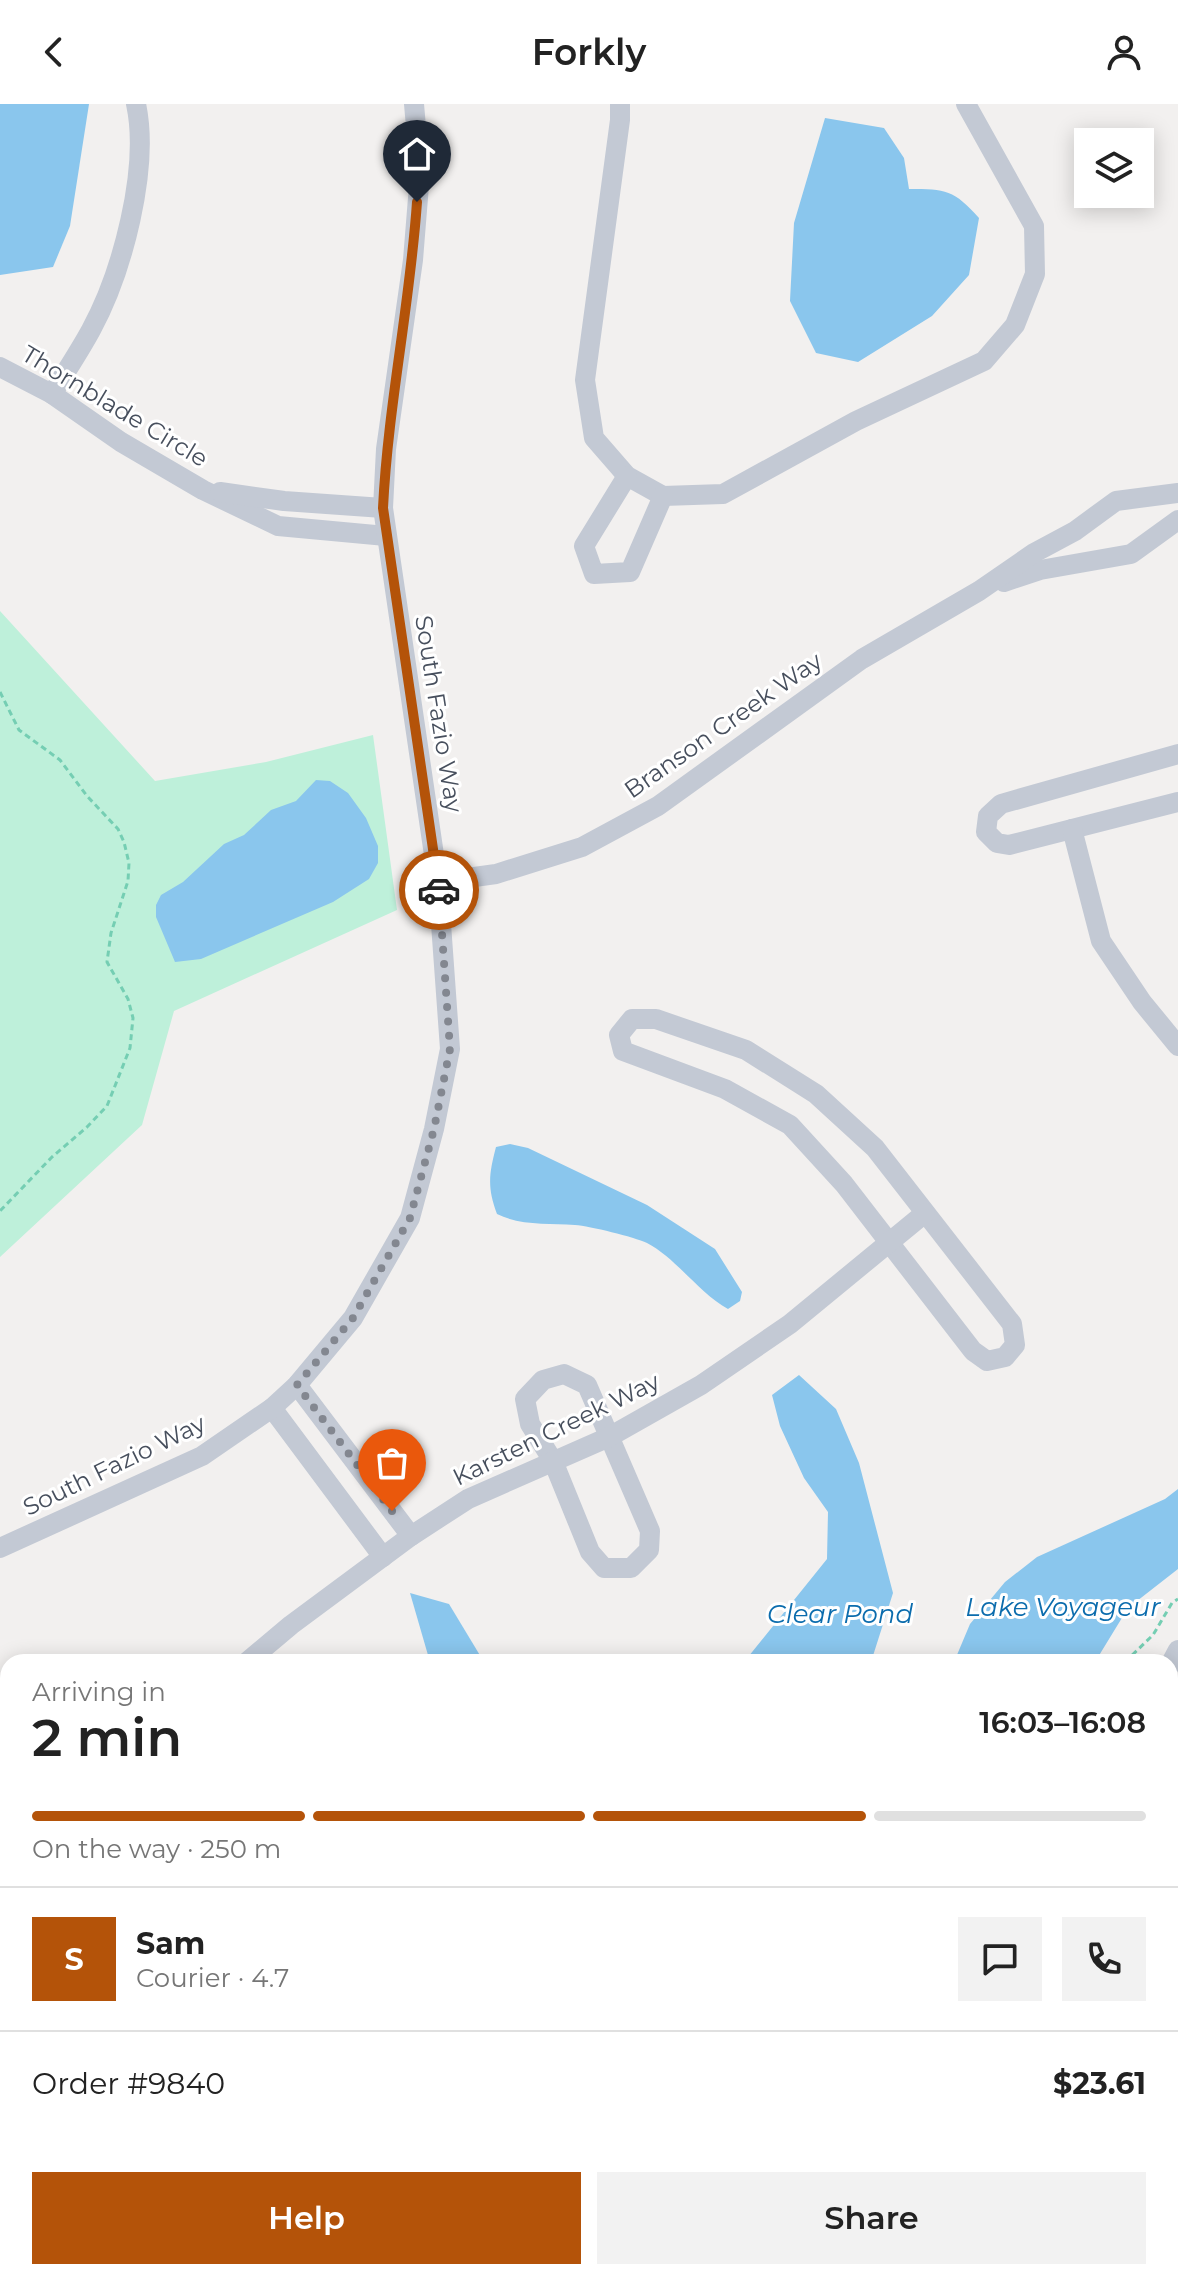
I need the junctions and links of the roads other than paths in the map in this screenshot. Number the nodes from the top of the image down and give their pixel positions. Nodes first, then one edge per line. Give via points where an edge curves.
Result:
1 (136, 104) edge
2 (414, 104) edge
3 (620, 104) edge
4 (966, 104) edge
5 (0, 367) edge
6 (52, 394) junction
7 (627, 476) junction
8 (203, 490) junction
9 (663, 496) junction
10 (1175, 500) edge
11 (383, 508) junction
12 (1178, 520) edge
13 (1075, 531) junction
14 (386, 536) junction
15 (1090, 560) junction
16 (979, 591) junction
17 (1178, 754) edge
18 (1178, 802) edge
19 (1072, 829) junction
20 (438, 882) junction
21 (1178, 1046) edge
22 (925, 1213) junction
23 (890, 1242) junction
24 (297, 1385) junction
25 (272, 1408) junction
26 (609, 1437) junction
27 (553, 1461) junction
28 (411, 1536) junction
29 (0, 1548) edge
30 (383, 1557) junction
31 (257, 1654) edge

1 - 6 street via 138,180 123,251 92,328
2 - 11 street, South Fazio Way via 419,187
3 - 7 street via 585,380 594,438
4 - 9 street via 1034,226 1035,274 1015,325 984,361 856,421 723,494
5 - 6 street, Thornblade Circle
6 - 8 street, Thornblade Circle
7 - 9 street
7 - 9 street via 584,546 594,574 630,572
8 - 11 street, Thornblade Circle
8 - 14 street, Thornblade Circle via 278,526
10 - 13 street, Branson Creek Way via 1116,501
11 - 14 street, South Fazio Way
12 - 15 street, Branson Creek Way via 1131,554
13 - 15 street
13 - 16 street, Branson Creek Way
14 - 20 street, South Fazio Way
15 - 16 street, Branson Creek Way
16 - 20 street, Branson Creek Way via 862,659 658,806 582,847 496,874
17 - 19 street via 1001,804 988,816 986,832 997,843 1009,845
18 - 19 street
19 - 21 street via 1101,941
20 - 24 street, South Fazio Way via 450,1049 410,1218 353,1318
22 - 23 street, Karsten Creek Way
22 - 23 street via 1012,1324 1015,1345 1005,1357 987,1361 973,1351
22 - 23 street via 875,1148 816,1094 746,1050 656,1019 632,1019 619,1035 623,1051 725,1089 790,1125
23 - 26 street, Karsten Creek Way via 790,1324 701,1385
24 - 25 street, South Fazio Way
24 - 28 street
25 - 29 street, South Fazio Way via 202,1456
25 - 30 street
26 - 27 street, Karsten Creek Way
26 - 27 street via 587,1385 564,1374 543,1380 525,1399 530,1424
26 - 27 street via 650,1531 649,1550 631,1568 604,1568 590,1552
27 - 28 street, Karsten Creek Way via 468,1499
28 - 30 street, Karsten Creek Way
30 - 31 street, Karsten Creek Way

